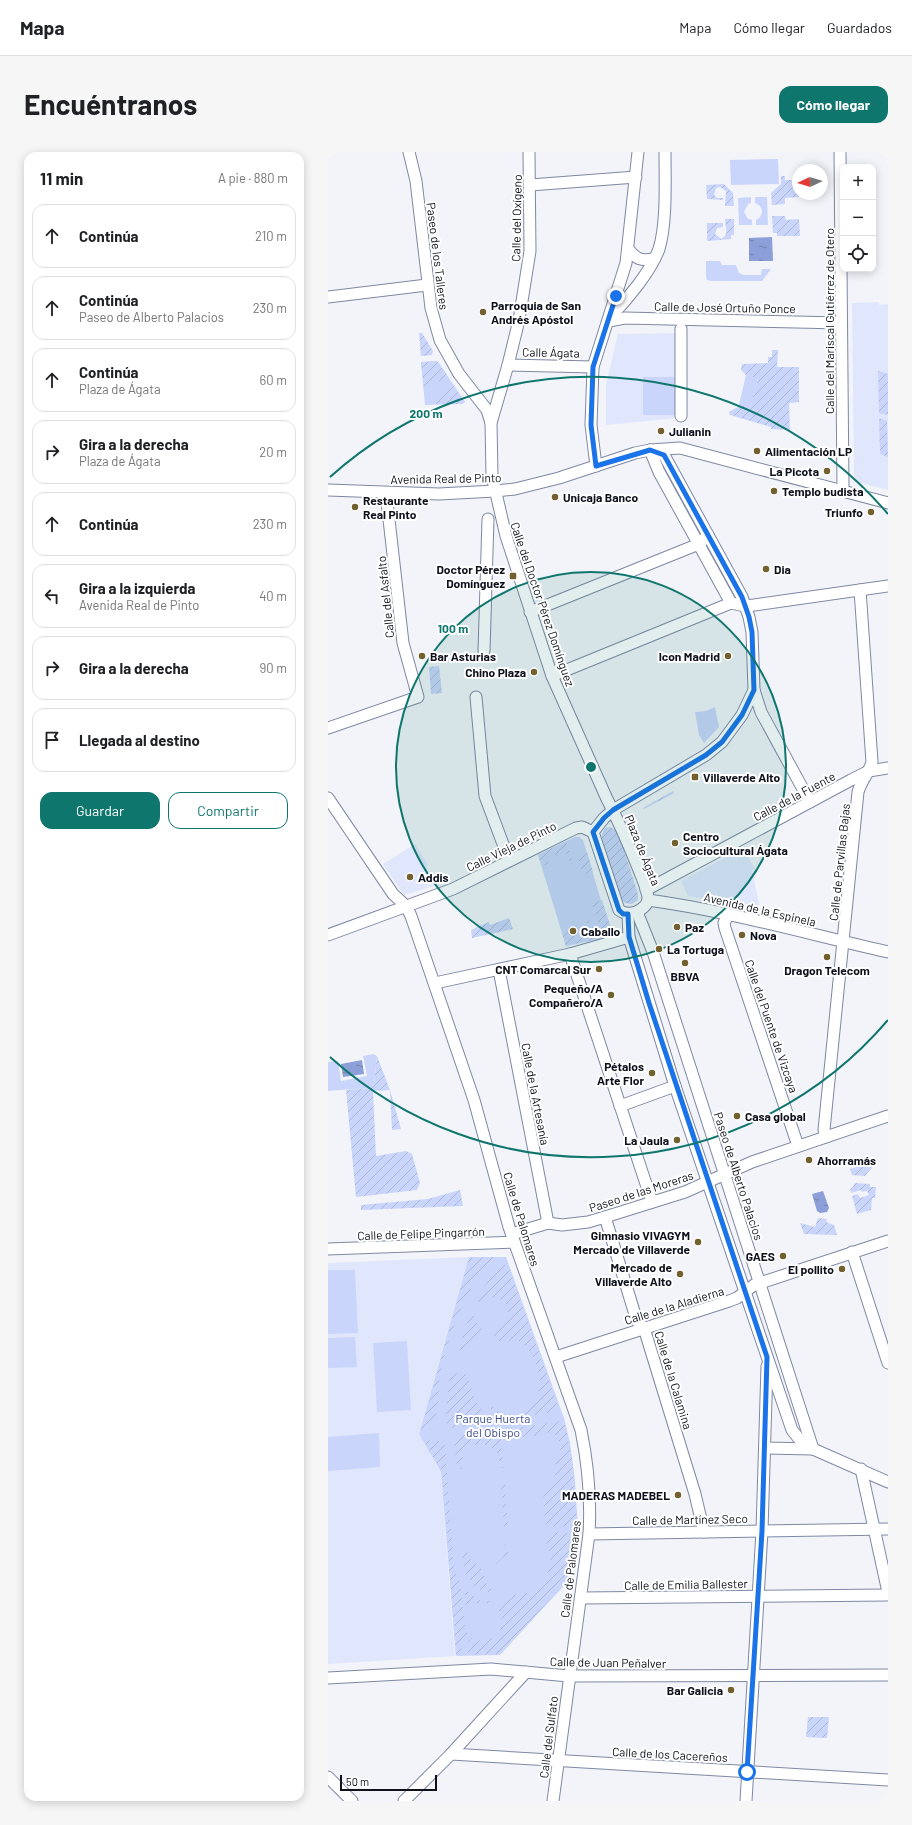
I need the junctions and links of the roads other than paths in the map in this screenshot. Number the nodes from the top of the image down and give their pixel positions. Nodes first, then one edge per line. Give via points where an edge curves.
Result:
1 (409, 152) edge
2 (529, 152) edge
3 (638, 152) edge
4 (665, 152) edge
5 (840, 152) edge
6 (636, 177) junction
7 (530, 185) junction
8 (629, 250) junction
9 (653, 259) junction
10 (427, 285) junction
11 (328, 297) edge
12 (609, 320) junction
13 (841, 323) junction
14 (681, 329) dead end
15 (508, 365) junction
16 (593, 367) junction
17 (681, 416) dead end
18 (491, 424) junction
19 (650, 450) junction
20 (596, 466) junction
21 (328, 490) edge
22 (843, 490) junction
23 (495, 491) junction
24 (386, 493) junction
25 (888, 503) edge
26 (488, 519) dead end
27 (708, 535) junction
28 (699, 544) junction
29 (888, 586) edge
30 (860, 590) junction
31 (731, 603) junction
32 (745, 606) junction
33 (530, 612) junction
34 (484, 651) dead end
35 (552, 676) junction
36 (754, 690) junction
37 (476, 697) dead end
38 (328, 728) edge
39 (888, 768) edge
40 (869, 770) junction
41 (328, 798) edge
42 (810, 802) junction
43 (613, 810) junction
44 (593, 832) junction
45 (509, 860) junction
46 (647, 895) junction
47 (406, 906) junction
48 (632, 913) junction
49 (728, 915) junction
50 (328, 935) edge
51 (629, 937) junction
52 (844, 942) junction
53 (888, 952) edge
54 (570, 954) junction
55 (499, 970) junction
56 (435, 983) junction
57 (675, 1086) junction
58 (620, 1106) junction
59 (888, 1116) edge
60 (826, 1137) junction
61 (798, 1146) junction
62 (724, 1173) junction
63 (708, 1182) junction
64 (652, 1202) junction
65 (605, 1217) junction
66 (548, 1223) junction
67 (513, 1238) junction
68 (888, 1241) edge
69 (328, 1249) edge
70 (852, 1252) junction
71 (760, 1283) junction
72 (745, 1292) junction
73 (644, 1328) junction
74 (556, 1357) junction
75 (767, 1357) junction
76 (888, 1363) edge
77 (813, 1449) junction
78 (765, 1451) junction
79 (861, 1469) junction
80 (888, 1482) edge
81 (888, 1528) edge
82 (874, 1529) junction
83 (762, 1531) junction
84 (704, 1532) junction
85 (589, 1534) junction
86 (888, 1594) edge
87 (759, 1596) junction
88 (581, 1598) junction
89 (526, 1672) junction
90 (754, 1675) junction
91 (888, 1675) edge
92 (569, 1676) junction
93 (328, 1678) edge
94 (451, 1754) junction
95 (558, 1761) junction
96 (747, 1772) junction
97 (328, 1777) edge
98 (888, 1780) edge
99 (352, 1801) edge
100 (404, 1801) edge
101 (553, 1801) edge
102 (746, 1801) edge

1 - 10 street, Paseo de los Talleres via 416,181
2 - 7 street, Calle del Oxígeno
3 - 6 street
4 - 9 street via 663,226 658,250
5 - 13 street, Calle del Mariscal Gutiérrez de Otero
6 - 7 street
6 - 8 street
7 - 15 street, Calle del Oxígeno via 530,251 519,320
8 - 9 street via 638,259
8 - 12 street
9 - 12 street via 626,300
10 - 11 street
10 - 18 street, Paseo de los Talleres via 440,340 459,374 487,410
12 - 13 street, Calle de José Ortuño Ponce via 681,318
12 - 16 street
13 - 22 street, Calle del Mariscal Gutiérrez de Otero
14 - 17 street
15 - 16 street, Calle Ágata
15 - 18 street, Calle del Oxígeno
16 - 20 street via 591,425
18 - 23 street, Paseo de los Talleres via 492,476
19 - 20 street, Avenida Real de Pinto
19 - 22 street, Avenida Real de Pinto via 680,448
19 - 27 street via 664,455
19 - 28 street via 659,472
20 - 23 street, Avenida Real de Pinto via 515,489
21 - 24 street, Avenida Real de Pinto
22 - 25 street, Avenida Real de Pinto
23 - 24 street, Avenida Real de Pinto
23 - 33 street, Calle del Doctor Pérez Domínguez
24 - 38 street, Calle del Asfalto via 403,643 418,697
26 - 34 street
27 - 28 street
27 - 32 street
28 - 31 street
28 - 33 street
29 - 30 street
30 - 32 street
30 - 40 street, Calle de Parvillas Bajas via 872,762
31 - 32 street
31 - 35 street
32 - 36 street via 752,632
33 - 35 street, Calle del Doctor Pérez Domínguez
35 - 43 street, Calle del Doctor Pérez Domínguez
36 - 42 street via 761,712
36 - 43 street via 742,715 722,742 706,755
37 - 45 street via 485,796
39 - 40 street
40 - 42 street, Calle de la Fuente
40 - 52 street, Calle de Parvillas Bajas via 858,792
41 - 47 street, Calle de Palomares via 393,894
42 - 46 street, Calle de la Fuente
43 - 44 street, Plaza de Ágata
43 - 46 street, Plaza de Ágata via 628,842
44 - 45 street, Calle Vieja de Pinto via 582,827 576,828
44 - 48 street via 619,910 623,914
45 - 47 street, Calle Vieja de Pinto via 453,889
46 - 48 street, Plaza de Ágata via 646,906
46 - 49 street, Avenida de la Espinela
47 - 50 street, Calle Vieja de Pinto
47 - 56 street, Calle de Palomares
48 - 51 street
48 - 62 street, Paseo de Alberto Palacios via 646,931
49 - 52 street, Avenida de la Espinela
49 - 61 street, Calle del Puente de Vizcaya via 724,922 725,928
51 - 54 street
51 - 57 street
52 - 53 street, Avenida de la Espinela
52 - 60 street, Calle de Parvillas Bajas via 824,1130
54 - 55 street
54 - 58 street
55 - 56 street
55 - 66 street, Calle de la Artesanía
56 - 67 street, Calle de Palomares via 474,1100
57 - 58 street
57 - 63 street
58 - 64 street
59 - 60 street, Paseo de las Moreras
60 - 61 street, Paseo de las Moreras
61 - 62 street, Paseo de las Moreras
62 - 63 street, Paseo de las Moreras
62 - 71 street, Paseo de Alberto Palacios
63 - 64 street, Paseo de las Moreras
63 - 72 street
64 - 65 street, Paseo de las Moreras
65 - 66 street, Paseo de las Moreras via 562,1225
65 - 73 street, Calle de la Calamina via 637,1321
66 - 67 street, Paseo de las Moreras
67 - 69 street, Calle de Felipe Pingarrón
67 - 74 street, Calle de Palomares
68 - 70 street, Calle de la Aladierna
70 - 71 street, Calle de la Aladierna
70 - 76 street
71 - 72 street, Calle de la Aladierna
71 - 77 street, Paseo de Alberto Palacios
72 - 73 street, Calle de la Aladierna via 738,1298
72 - 75 street
73 - 74 street, Calle de la Aladierna
73 - 84 street, Calle de la Calamina via 695,1494
74 - 85 street, Calle de Palomares via 581,1430 586,1453
75 - 77 street via 792,1430 800,1440
75 - 78 street
77 - 78 street
77 - 79 street
78 - 83 street
79 - 80 street
79 - 82 street
81 - 82 street, Calle de Martínez Seco
82 - 83 street, Calle de Martínez Seco
82 - 86 street
83 - 84 street, Calle de Martínez Seco
83 - 87 street
84 - 85 street, Calle de Martínez Seco
85 - 88 street, Calle de Palomares
86 - 87 street, Calle de Emilia Ballester
87 - 88 street, Calle de Emilia Ballester
87 - 90 street
88 - 92 street, Calle de Palomares
89 - 92 street, Calle de Juan Peñalver
89 - 93 street, Calle de Juan Peñalver via 492,1668
89 - 94 street
90 - 91 street, Calle de Juan Peñalver
90 - 92 street, Calle de Juan Peñalver
90 - 96 street
92 - 95 street, Calle del Sulfato
94 - 95 street, Calle de los Cacereños
94 - 100 street
95 - 96 street, Calle de los Cacereños
95 - 101 street, Calle del Sulfato
96 - 98 street, Calle de los Cacereños
96 - 102 street
97 - 99 street

